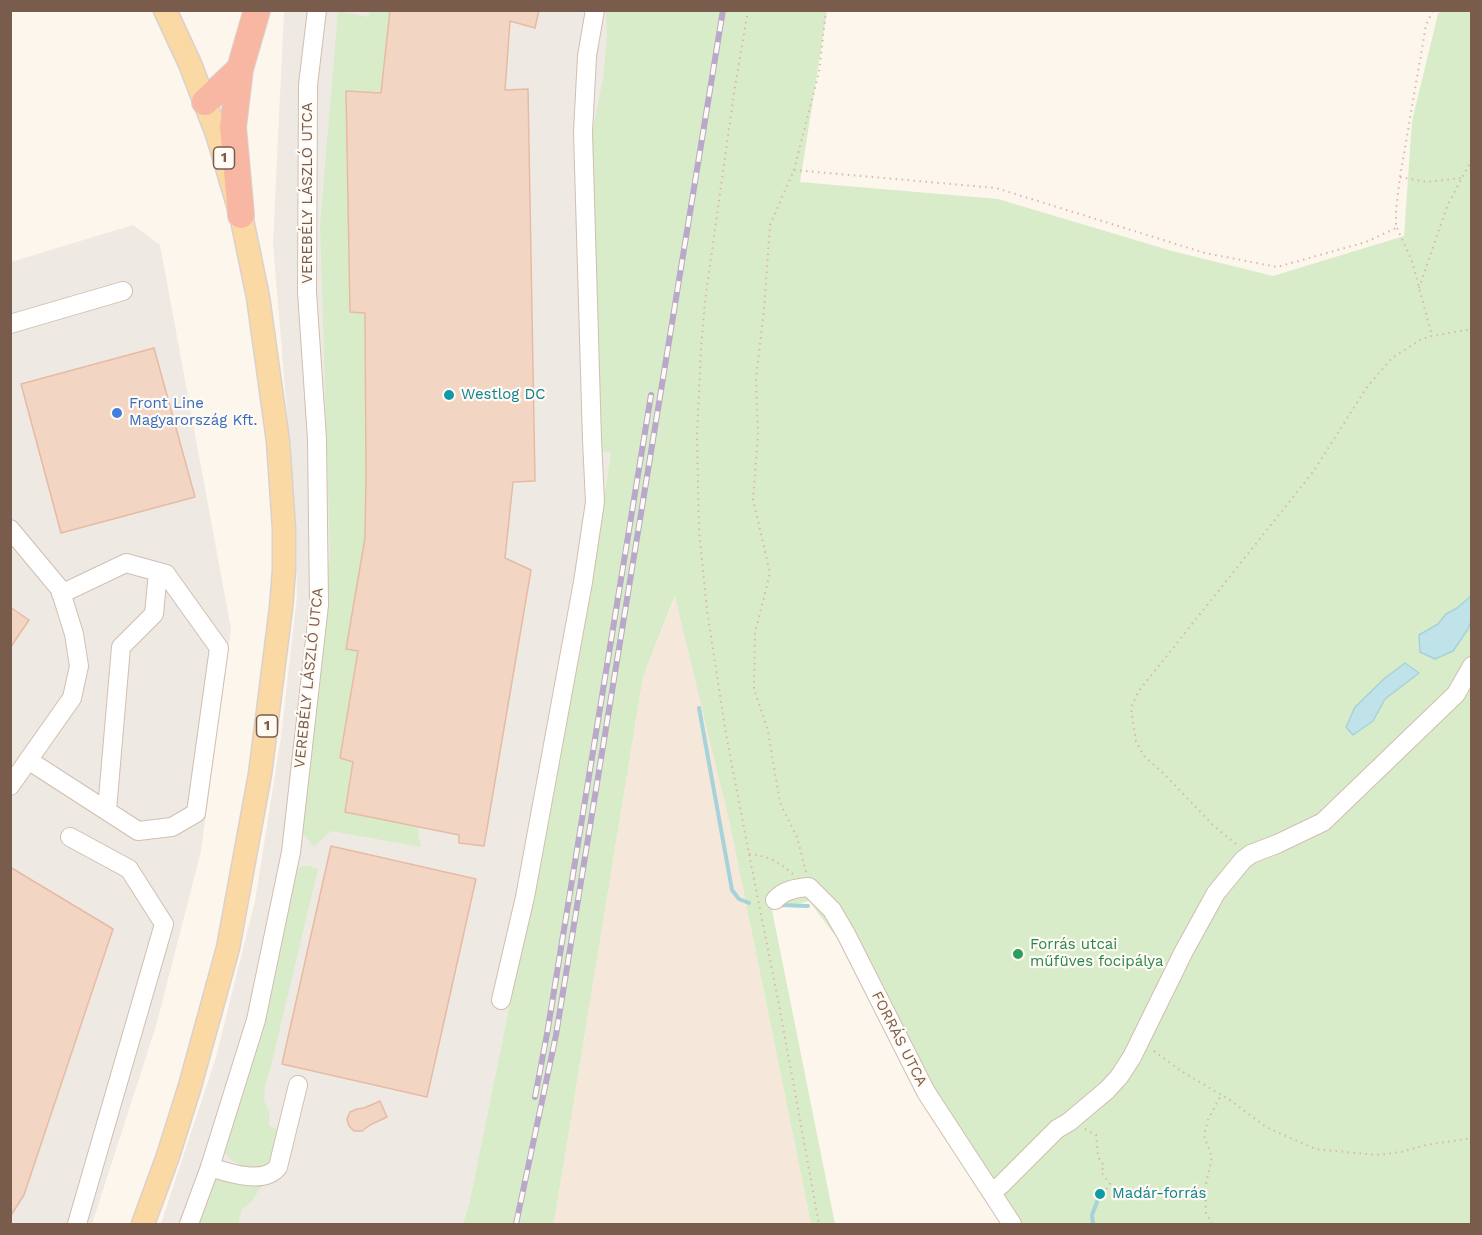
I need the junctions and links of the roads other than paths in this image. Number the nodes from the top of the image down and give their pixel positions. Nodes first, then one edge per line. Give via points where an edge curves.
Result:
1 (165, 10) edge
2 (257, 10) edge
3 (317, 10) edge
4 (595, 10) edge
5 (240, 69) junction
6 (205, 102) junction
7 (241, 216) junction
8 (123, 291) dead end
9 (10, 324) edge
10 (10, 529) edge
11 (158, 572) junction
12 (61, 594) junction
13 (1472, 666) edge
14 (28, 760) junction
15 (10, 786) edge
16 (107, 810) junction
17 (70, 837) dead end
18 (775, 900) dead end
19 (501, 1000) dead end
20 (298, 1085) dead end
21 (210, 1167) junction
22 (992, 1192) junction
23 (76, 1224) edge
24 (143, 1224) edge
25 (189, 1224) edge
26 (1012, 1224) edge

1 - 6 main road, 1
2 - 5 highway
3 - 21 street, VEREBÉLY LÁSZLÓ UTCA via 308,85 307,292 317,439 319,605 291,852 255,1020
4 - 19 street via 587,56 584,132 595,502 584,582 525,897
5 - 6 highway
5 - 7 highway via 233,127
6 - 7 main road, 1
7 - 24 main road, 1 via 258,297 278,441 284,530 281,608 260,774 228,948 190,1086
8 - 9 street
10 - 12 street
11 - 12 street via 126,563
11 - 16 street via 154,614 121,647
11 - 16 street via 166,574 219,648 196,813 172,827 138,831
12 - 14 street via 79,666 72,698
13 - 22 street via 1456,694 1323,822 1251,854 1241,853 1184,951 1119,1077 1057,1129
14 - 15 street
14 - 16 street
17 - 23 street via 129,869 164,924
18 - 22 street, FORRÁS UTCA via 794,889 809,887 832,910 926,1092
20 - 21 street via 275,1172 242,1176
21 - 25 street, VEREBÉLY LÁSZLÓ UTCA
22 - 26 street, FORRÁS UTCA

